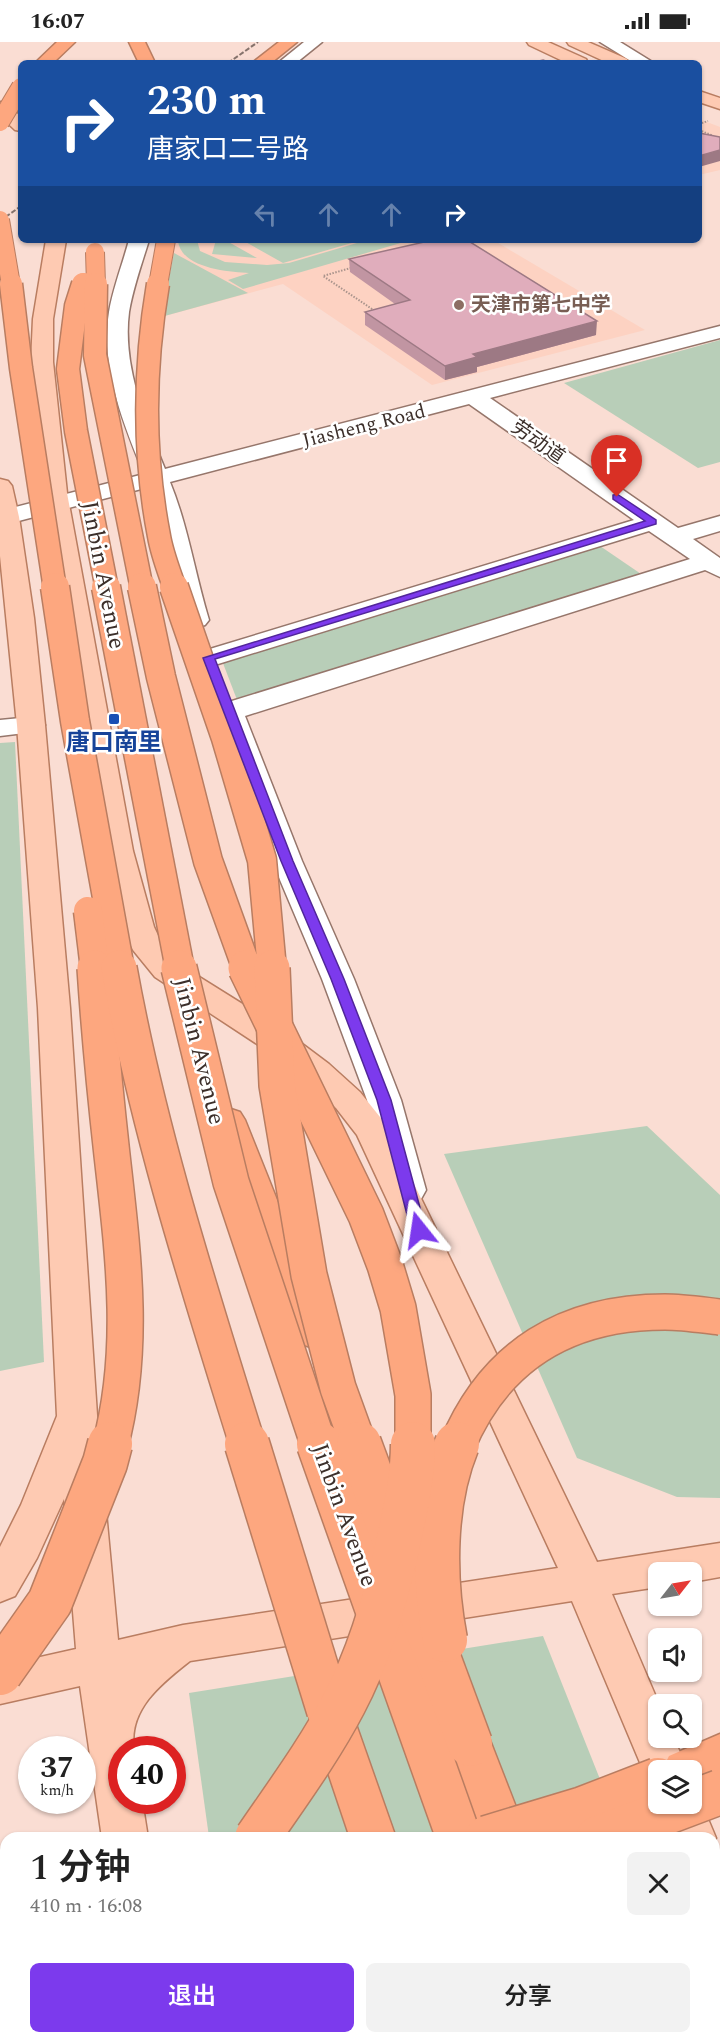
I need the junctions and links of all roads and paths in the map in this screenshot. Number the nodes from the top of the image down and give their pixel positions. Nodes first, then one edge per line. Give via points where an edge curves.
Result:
1 (67, 42) edge
2 (137, 42) edge
3 (289, 42) edge
4 (314, 42) edge
5 (535, 42) edge
6 (554, 42) edge
7 (575, 42) edge
8 (591, 42) edge
9 (608, 42) edge
10 (46, 60) edge
11 (146, 60) edge
12 (264, 60) edge
13 (290, 60) edge
14 (574, 60) edge
15 (592, 60) edge
16 (614, 60) edge
17 (626, 60) edge
18 (641, 60) edge
19 (18, 92) edge
20 (702, 97) edge
21 (720, 104) edge
22 (702, 105) edge
23 (0, 107) edge
24 (720, 112) edge
25 (0, 122) edge
26 (18, 123) edge
27 (702, 131) edge
28 (702, 138) edge
29 (0, 220) edge
30 (56, 243) edge
31 (138, 243) edge
32 (165, 243) edge
33 (96, 246) edge
34 (357, 266) edge
35 (0, 296) edge
36 (376, 312) edge
37 (720, 332) edge
38 (32, 365) junction
39 (474, 397) junction
40 (157, 479) junction
41 (0, 486) edge
42 (57, 505) junction
43 (7, 517) junction
44 (652, 522) junction
45 (720, 523) edge
46 (675, 537) junction
47 (715, 565) edge
48 (209, 658) junction
49 (229, 712) junction
50 (75, 721) junction
51 (31, 725) junction
52 (0, 728) edge
53 (192, 1027) junction
54 (419, 1230) junction
55 (720, 1317) edge
56 (338, 1388) junction
57 (77, 1415) junction
58 (720, 1560) edge
59 (585, 1581) junction
60 (0, 1584) edge
61 (183, 1644) junction
62 (99, 1663) junction
63 (0, 1673) edge
64 (0, 1685) edge
65 (329, 1710) junction
66 (110, 1736) joint
67 (470, 1744) junction
68 (720, 1754) edge
69 (661, 1760) edge
70 (702, 1762) edge
71 (648, 1784) edge
72 (720, 1792) edge
73 (121, 1814) edge
74 (683, 1814) edge
75 (124, 1832) edge
76 (261, 1832) edge
77 (349, 1832) edge
78 (371, 1832) edge
79 (457, 1832) edge
80 (503, 1832) edge
81 (507, 1832) edge
82 (614, 1832) edge
83 (691, 1832) edge

1 - 10 highway
2 - 11 highway
3 - 12 highway
4 - 13 street
5 - 14 main road
6 - 15 main road
7 - 16 main road
8 - 17 main road
9 - 18 street
19 - 25 highway, bridge
20 - 21 main road
22 - 24 main road
23 - 26 main road
27 - 28 path via 711,135
29 - 38 highway, bridge via 13,294
30 - 38 main road, Jinbin Avenue
31 - 40 street via 119,312 118,346 124,385
32 - 56 highway, bridge via 152,320 147,409 159,538 262,860 274,984 277,1085 309,1275
33 - 53 highway, Jinbin Avenue, bridge via 76,306 68,369 76,431
33 - 76 highway, bridge via 95,356 104,408 161,677 208,861 244,965 366,1215 398,1308 413,1395 407,1504 386,1597 340,1710
34 - 36 path via 323,276
35 - 38 highway, bridge
37 - 39 street, Jiasheng Road
38 - 42 main road
38 - 50 highway, Jinbin Avenue, bridge
39 - 40 street, Jiasheng Road
39 - 44 street, 劳动道
40 - 42 street, Jiasheng Road
40 - 48 street via 170,511 185,585
41 - 43 main road
42 - 43 street, Jiasheng Road
42 - 54 main road via 118,851 138,927 149,950 166,969 269,1036 348,1100 372,1130
43 - 51 main road
44 - 46 street, 劳动道
44 - 48 street
45 - 46 street
46 - 47 street, 劳动道
47 - 49 street
48 - 49 street
49 - 54 street via 384,1100
50 - 63 highway, bridge via 76,834 93,939 101,1057 123,1249 125,1359 119,1412 105,1463 54,1591
50 - 65 highway, Jinbin Avenue, bridge via 147,1100 194,1272
51 - 52 street
51 - 57 main road via 54,1008
53 - 56 highway via 292,1286
53 - 79 highway, Jinbin Avenue, bridge via 231,1182 295,1378
54 - 59 main road
55 - 67 highway, bridge via 645,1311 605,1317 566,1330 537,1343 508,1365 473,1408 450,1459 438,1520 441,1621
56 - 67 highway, bridge
57 - 60 main road via 40,1509
57 - 62 main road
58 - 59 main road
59 - 61 main road
59 - 69 main road
61 - 62 main road
61 - 66 main road via 162,1656 128,1688
62 - 64 main road
62 - 66 main road
65 - 77 highway, bridge
65 - 78 highway, Jinbin Avenue, bridge
67 - 80 highway
68 - 70 highway
71 - 81 highway, bridge
72 - 82 highway, bridge
73 - 75 main road
74 - 83 main road

